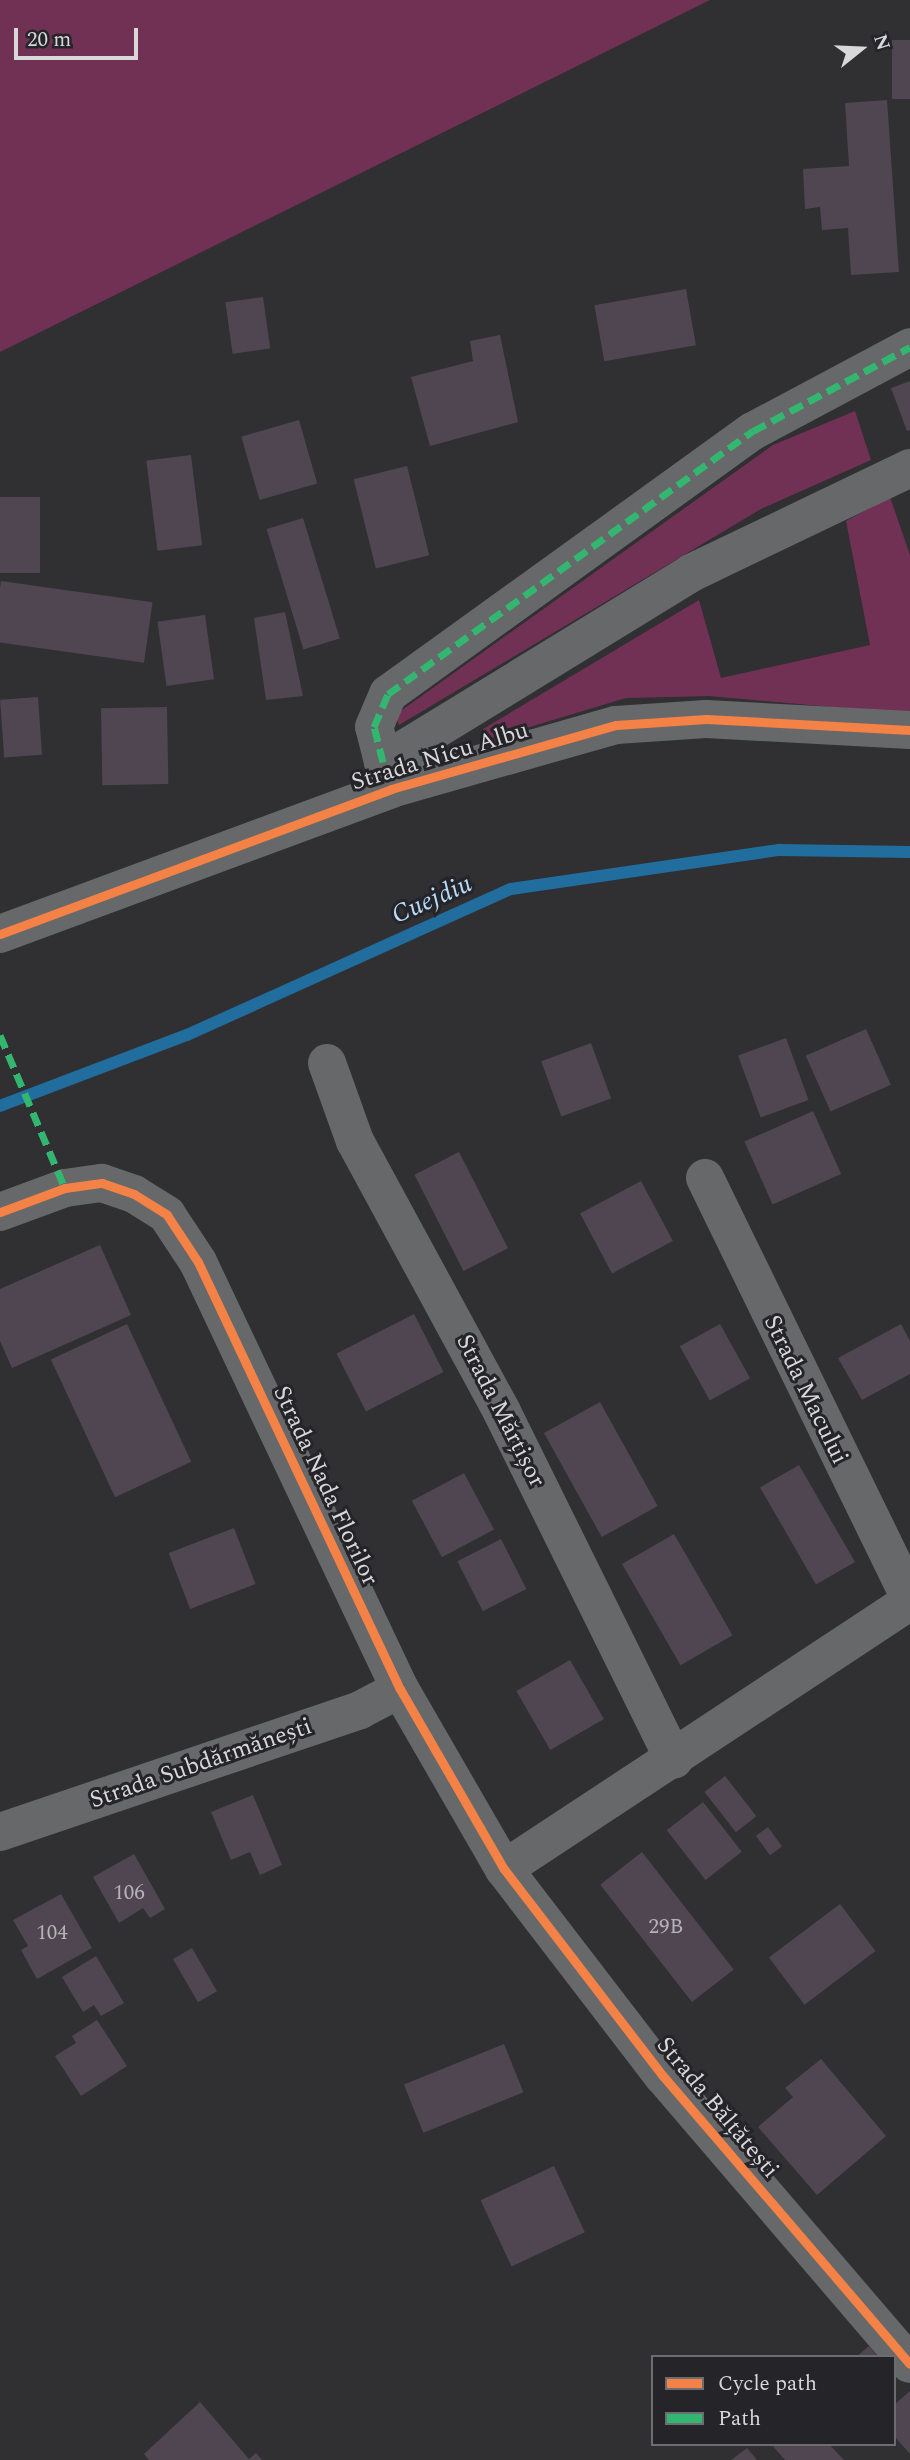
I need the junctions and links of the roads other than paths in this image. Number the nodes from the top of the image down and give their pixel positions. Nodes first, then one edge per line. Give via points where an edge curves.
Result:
1 (910, 346) edge
2 (910, 468) edge
3 (910, 730) edge
4 (387, 776) junction
5 (0, 934) edge
6 (327, 1063) dead end
7 (705, 1178) dead end
8 (0, 1212) edge
9 (910, 1600) edge
10 (400, 1689) junction
11 (674, 1760) junction
12 (0, 1832) edge
13 (504, 1869) junction
14 (910, 2364) edge

1 - 4 street via 753,431 388,694 374,727
2 - 4 street via 691,573
3 - 4 street, Strada Nicu Albu via 706,719 616,725
4 - 5 street, Strada Nicu Albu
6 - 11 street, Strada Mărțișor via 355,1141 502,1412
7 - 9 street, Strada Macului
8 - 10 street, Strada Nada Florilor via 65,1188 102,1183 134,1194 167,1215 192,1253
9 - 11 street
10 - 12 street, Strada Subdărmănești via 360,1710
10 - 13 street, Strada Nada Florilor
11 - 13 street
13 - 14 street, Strada Bălțătești via 663,2076

